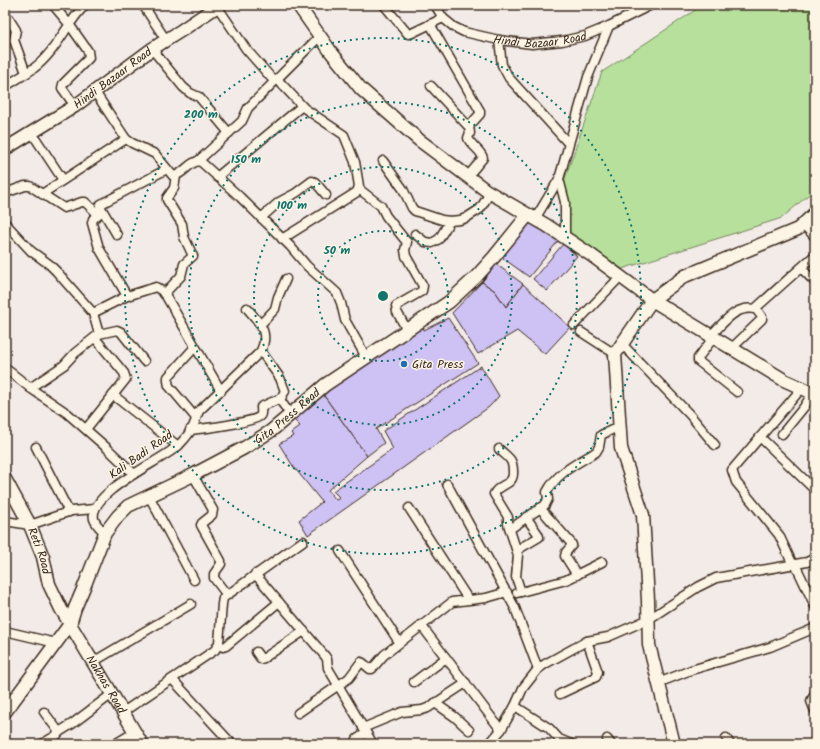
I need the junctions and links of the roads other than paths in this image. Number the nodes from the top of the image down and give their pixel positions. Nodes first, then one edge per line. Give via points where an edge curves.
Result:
1 (53, 5) edge
2 (85, 5) edge
3 (143, 5) edge
4 (298, 5) edge
5 (384, 5) edge
6 (435, 5) edge
7 (651, 5) edge
8 (218, 6) edge
9 (5, 13) edge
10 (443, 18) junction
11 (69, 24) junction
12 (430, 24) junction
13 (609, 26) junction
14 (320, 36) junction
15 (166, 40) junction
16 (499, 40) junction
17 (152, 49) junction
18 (26, 73) junction
19 (276, 80) junction
20 (431, 86) dead end
21 (5, 87) edge
22 (95, 92) junction
23 (75, 106) junction
24 (302, 106) junction
25 (469, 127) junction
26 (32, 133) junction
27 (229, 133) junction
28 (126, 138) junction
29 (569, 144) junction
30 (5, 149) edge
31 (198, 161) junction
32 (383, 161) dead end
33 (167, 169) junction
34 (176, 176) junction
35 (468, 176) junction
36 (217, 177) junction
37 (559, 179) junction
38 (63, 180) junction
39 (359, 189) junction
40 (5, 193) edge
41 (490, 193) junction
42 (42, 194) junction
43 (326, 195) dead end
44 (100, 213) junction
45 (815, 213) edge
46 (531, 217) junction
47 (261, 218) junction
48 (450, 221) junction
49 (5, 223) edge
50 (803, 224) junction
51 (415, 234) dead end
52 (117, 235) dead end
53 (565, 238) junction
54 (815, 238) edge
55 (282, 239) junction
56 (815, 255) edge
57 (801, 268) junction
58 (620, 277) junction
59 (286, 279) dead end
60 (815, 282) edge
61 (164, 294) junction
62 (127, 296) junction
63 (652, 300) junction
64 (247, 308) dead end
65 (756, 309) junction
66 (93, 313) junction
67 (260, 325) junction
68 (574, 325) dead end
69 (408, 330) junction
70 (581, 332) dead end
71 (97, 336) junction
72 (712, 336) junction
73 (622, 344) junction
74 (195, 347) junction
75 (732, 348) junction
76 (261, 351) junction
77 (615, 354) junction
78 (366, 357) junction
79 (144, 360) dead end
80 (5, 368) edge
81 (30, 388) junction
82 (221, 391) junction
83 (737, 392) dead end
84 (810, 392) edge
85 (113, 395) junction
86 (280, 398) junction
87 (290, 414) junction
88 (196, 418) junction
89 (620, 426) junction
90 (86, 429) junction
91 (188, 433) junction
92 (782, 434) dead end
93 (760, 437) junction
94 (715, 445) dead end
95 (178, 446) junction
96 (36, 447) dead end
97 (499, 449) dead end
98 (134, 474) junction
99 (193, 475) junction
100 (5, 479) edge
101 (447, 484) dead end
102 (815, 490) edge
103 (149, 496) junction
104 (409, 508) dead end
105 (540, 508) junction
106 (95, 509) junction
107 (68, 512) junction
108 (526, 517) junction
109 (5, 520) edge
110 (30, 525) junction
111 (510, 529) junction
112 (105, 533) junction
113 (303, 541) dead end
114 (516, 550) junction
115 (340, 551) dead end
116 (815, 558) edge
117 (602, 562) dead end
118 (794, 564) junction
119 (255, 574) junction
120 (577, 575) junction
121 (194, 580) dead end
122 (522, 592) junction
123 (508, 594) junction
124 (227, 595) junction
125 (468, 599) junction
126 (279, 602) junction
127 (191, 604) dead end
128 (815, 606) edge
129 (649, 619) junction
130 (70, 624) junction
131 (421, 625) junction
132 (815, 628) edge
133 (5, 631) edge
134 (304, 631) junction
135 (399, 642) junction
136 (587, 642) junction
137 (56, 643) junction
138 (218, 645) junction
139 (256, 652) dead end
140 (446, 658) junction
141 (93, 662) junction
142 (538, 669) junction
143 (172, 679) junction
144 (414, 682) dead end
145 (466, 683) junction
146 (658, 683) junction
147 (338, 686) junction
148 (815, 693) edge
149 (112, 694) junction
150 (560, 694) dead end
151 (435, 703) junction
152 (515, 706) junction
153 (815, 711) edge
154 (5, 712) edge
155 (44, 712) dead end
156 (123, 712) junction
157 (298, 713) dead end
158 (469, 730) dead end
159 (501, 730) junction
160 (365, 731) junction
161 (59, 732) junction
162 (135, 732) junction
163 (42, 744) edge
164 (115, 744) edge
165 (142, 744) edge
166 (232, 744) edge
167 (356, 744) edge
168 (373, 744) edge
169 (489, 744) edge
170 (570, 744) edge
171 (674, 744) edge

1 - 11 street
2 - 11 street
3 - 15 street
4 - 14 street
5 - 12 street via 408,34
6 - 10 street, Hindi Bazaar Road
7 - 13 street, Hindi Bazaar Road
8 - 15 street, Hindi Bazaar Road
8 - 19 street via 246,49
9 - 18 street via 16,30 14,40
10 - 12 street
10 - 16 street, Hindi Bazaar Road via 464,32
11 - 18 street via 54,47
11 - 23 street via 89,55 89,58 63,84 62,88
12 - 25 street via 480,108 480,114
13 - 16 street, Hindi Bazaar Road via 585,36 562,41 532,44
13 - 29 street via 588,77
14 - 19 street
14 - 35 street via 361,89 419,140
15 - 17 street, Hindi Bazaar Road
16 - 29 street via 502,65 509,78
17 - 22 street, Hindi Bazaar Road
17 - 27 street via 183,87 199,98
18 - 21 street
19 - 24 street
19 - 27 street via 248,108 242,121
20 - 25 street
22 - 23 street, Hindi Bazaar Road
22 - 28 street
23 - 26 street, Hindi Bazaar Road
24 - 36 street
24 - 39 street via 344,135 354,158
25 - 35 street via 469,141 483,158
26 - 30 street, Hindi Bazaar Road
26 - 38 street
27 - 31 street
28 - 33 street via 155,154
28 - 38 street
29 - 37 street
31 - 34 street
31 - 36 street
32 - 48 street via 403,189 412,208 434,218
33 - 34 street
33 - 44 street via 103,202
34 - 61 street via 176,184 167,200 182,224 184,237 193,256 184,264 180,276
35 - 41 street
36 - 47 street
37 - 46 street
37 - 53 street via 565,202
38 - 42 street
39 - 55 street
39 - 69 street via 379,204 407,242 406,256 423,286 422,291 396,306
40 - 42 street via 27,185
41 - 46 street
41 - 48 street via 476,212 466,218
42 - 44 street via 64,208 85,202
43 - 47 street via 312,181 279,202
44 - 52 street
44 - 62 street via 92,223 99,248
45 - 50 street
46 - 53 street
46 - 69 street, Gita Press Road via 461,291
47 - 55 street
48 - 51 street via 439,239 432,243 425,242
49 - 66 street via 31,251 57,272
50 - 54 street
50 - 63 street via 798,229 685,276
53 - 58 street
55 - 78 street via 337,293 345,320
56 - 57 street
57 - 60 street
57 - 65 street
58 - 63 street
58 - 68 street
59 - 67 street via 275,309
61 - 62 street via 156,287
61 - 74 street
62 - 66 street
63 - 72 street
63 - 73 street
64 - 67 street
65 - 72 street via 739,310
65 - 75 street via 762,319
66 - 71 street
67 - 76 street via 265,335
69 - 78 street, Gita Press Road
70 - 77 street
71 - 79 street via 117,330 121,332
71 - 81 street via 64,365
71 - 85 street via 126,376
72 - 75 street
72 - 83 street via 698,361
73 - 77 street
73 - 94 street
74 - 82 street
74 - 88 street via 168,377 168,381 169,386
75 - 84 street via 784,380
76 - 82 street, Kali Badi Road
76 - 86 street via 282,382 285,391
77 - 89 street
78 - 87 street, Gita Press Road via 325,385
80 - 81 street
81 - 90 street
82 - 88 street, Kali Badi Road via 199,411
84 - 92 street via 804,407
84 - 93 street
85 - 90 street
85 - 95 street
86 - 87 street
86 - 91 street via 263,405 259,417 246,422
87 - 99 street, Gita Press Road via 271,431 244,448
88 - 91 street, Kali Badi Road
89 - 105 street via 603,433 596,452 559,476 548,489 547,502
89 - 129 street via 621,448 643,515
90 - 98 street
91 - 95 street, Kali Badi Road
93 - 102 street
93 - 118 street via 733,467 733,474 736,482 779,535
95 - 98 street, Kali Badi Road
96 - 107 street
97 - 111 street via 513,464 513,479 494,494 507,514
98 - 106 street, Kali Badi Road via 119,483
99 - 103 street, Gita Press Road
99 - 124 street via 213,510 212,516 201,525 221,561 214,578
100 - 110 street, Reti Road
101 - 123 street
103 - 112 street, Gita Press Road via 128,506
103 - 121 street
104 - 125 street
105 - 108 street
105 - 120 street via 571,543 565,556
106 - 107 street
106 - 112 street via 96,524
107 - 110 street
108 - 111 street
108 - 114 street via 539,537
109 - 110 street
110 - 130 street, Reti Road via 43,557 49,584
111 - 114 street
112 - 130 street, Gita Press Road
113 - 119 street
114 - 122 street via 516,576
115 - 135 street
116 - 118 street
117 - 120 street
118 - 128 street
118 - 129 street via 716,578
119 - 124 street
119 - 126 street
120 - 122 street via 562,582
122 - 123 street
123 - 125 street
123 - 142 street
124 - 138 street via 223,598
125 - 131 street via 452,602
126 - 134 street
126 - 138 street via 226,646
127 - 141 street
129 - 136 street via 608,637
129 - 146 street via 649,645
130 - 137 street, Gita Press Road
130 - 141 street, Nakhas Road
131 - 135 street
131 - 140 street
132 - 146 street via 770,647 691,670
133 - 137 street
134 - 139 street via 264,658
134 - 147 street via 327,659 328,668
135 - 147 street via 372,669 361,662 351,676
136 - 142 street
136 - 150 street via 598,672 596,677
137 - 154 street, Gita Press Road
138 - 143 street via 215,650
140 - 144 street
140 - 145 street
141 - 149 street, Nakhas Road
142 - 152 street via 523,688
143 - 156 street
143 - 166 street
145 - 151 street
145 - 159 street
146 - 171 street
147 - 157 street
147 - 160 street
148 - 153 street via 811,701
149 - 156 street, Nakhas Road
149 - 161 street
151 - 158 street
151 - 160 street via 422,710 402,712
152 - 159 street
152 - 170 street via 549,728 559,739
155 - 161 street
156 - 162 street, Nakhas Road
159 - 169 street
160 - 167 street via 357,739
160 - 168 street
161 - 163 street
162 - 164 street
162 - 165 street, Nakhas Road

